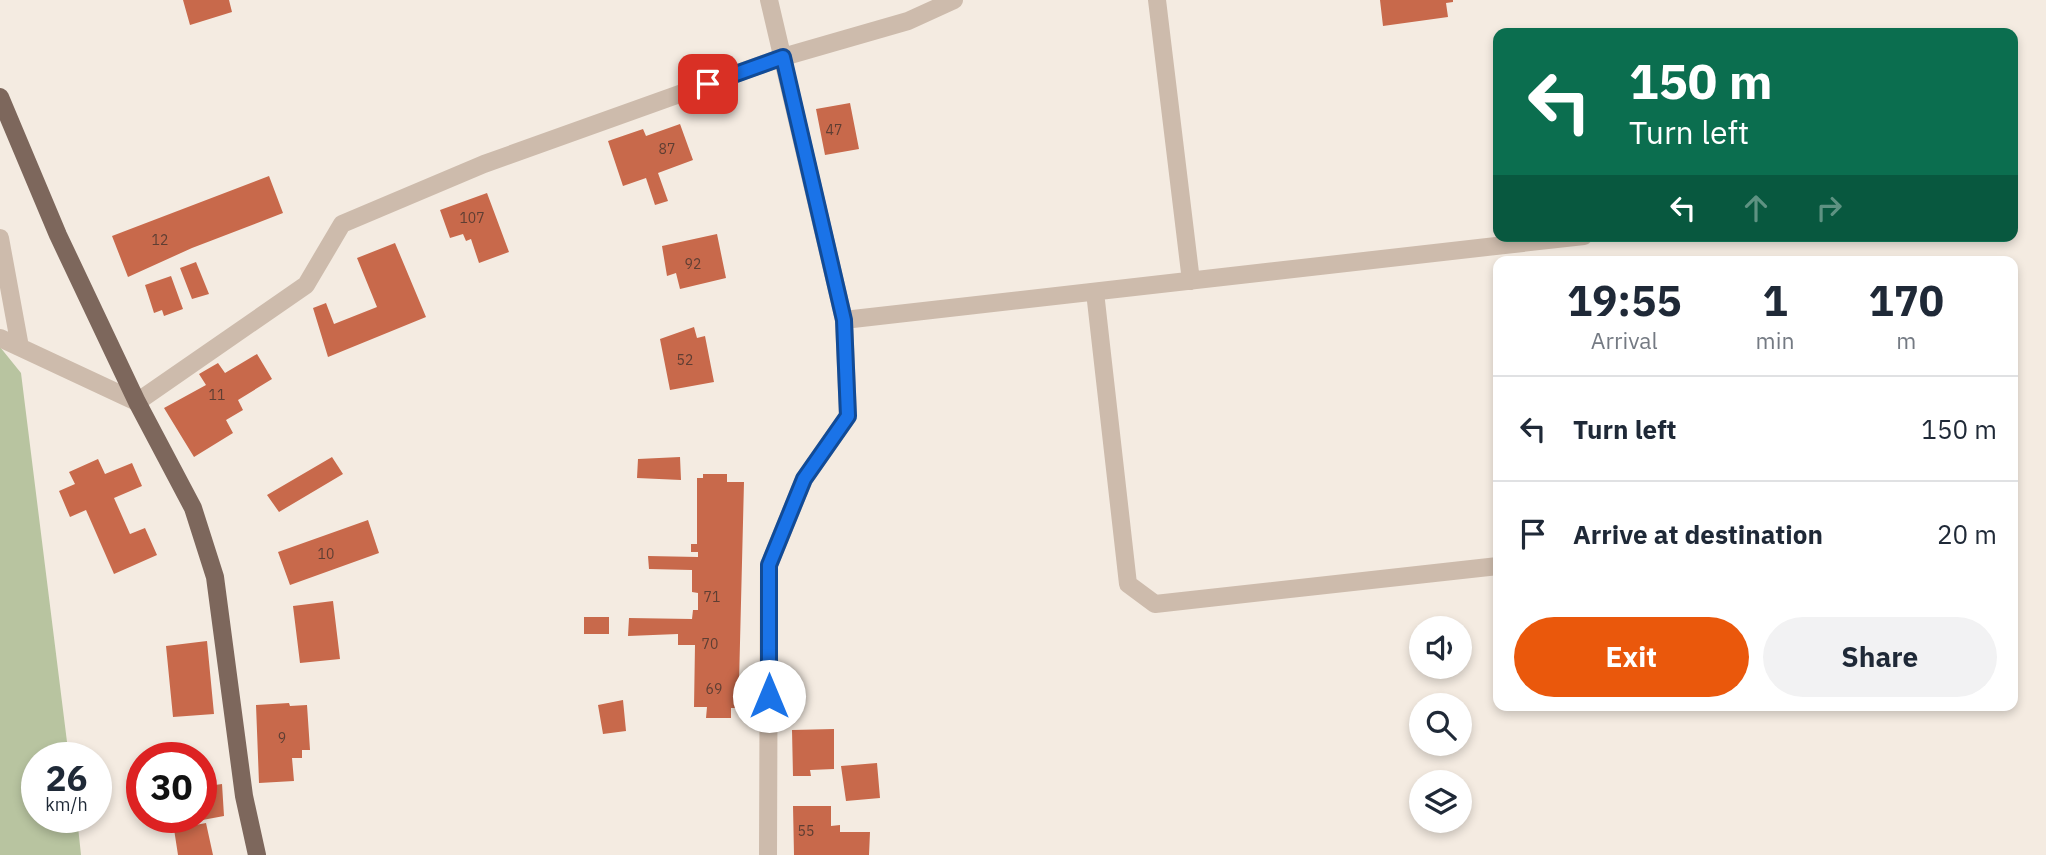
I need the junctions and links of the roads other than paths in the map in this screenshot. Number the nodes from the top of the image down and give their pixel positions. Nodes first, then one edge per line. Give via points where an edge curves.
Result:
1 (769, 0) edge
2 (954, 0) edge
3 (1157, 0) edge
4 (783, 57) junction
5 (0, 97) edge
6 (0, 238) edge
7 (1532, 242) edge
8 (1191, 281) junction
9 (1095, 292) junction
10 (844, 320) junction
11 (0, 338) edge
12 (20, 347) junction
13 (138, 401) junction
14 (1493, 567) edge
15 (257, 855) edge
16 (768, 855) edge

1 - 4 street
2 - 4 street via 908,21
3 - 8 street
4 - 10 street
4 - 13 street via 484,164 342,224 306,285
5 - 13 main road via 58,235
6 - 12 street
7 - 8 street
8 - 9 street
9 - 10 street
9 - 14 street via 1128,584 1155,604
10 - 16 street via 848,416 804,479 769,565
11 - 12 street
12 - 13 street
13 - 15 main road via 194,508 215,577 244,796

